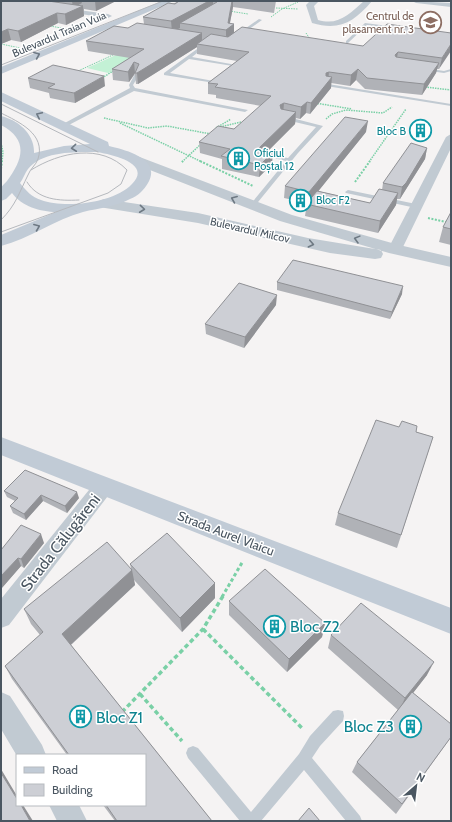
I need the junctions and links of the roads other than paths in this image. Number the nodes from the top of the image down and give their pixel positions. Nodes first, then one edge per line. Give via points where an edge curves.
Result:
1 (147, 1) edge
2 (170, 1) edge
3 (315, 1) edge
4 (368, 1) edge
5 (416, 1) edge
6 (451, 5) edge
7 (82, 6) edge
8 (49, 8) edge
9 (72, 11) junction
10 (260, 20) road end
11 (108, 21) junction
12 (123, 28) edge
13 (401, 28) edge
14 (72, 30) edge
15 (238, 36) edge
16 (204, 40) edge
17 (347, 42) edge
18 (189, 58) junction
19 (231, 65) edge
20 (416, 68) edge
21 (451, 70) edge
22 (1, 71) edge
23 (137, 75) edge
24 (219, 83) edge
25 (328, 85) edge
26 (133, 90) junction
27 (1, 96) edge
28 (451, 105) edge
29 (245, 110) edge
30 (283, 118) edge
31 (1, 120) edge
32 (63, 126) junction
33 (451, 137) edge
34 (113, 150) junction
35 (268, 155) edge
36 (447, 157) edge
37 (137, 160) junction
38 (290, 160) junction
39 (25, 164) junction
40 (13, 184) junction
41 (348, 192) road end
42 (1, 196) edge
43 (104, 204) junction
44 (252, 206) junction
45 (78, 208) junction
46 (414, 210) junction
47 (1, 240) edge
48 (395, 249) junction
49 (451, 262) edge
50 (1, 446) edge
51 (104, 486) junction
52 (1, 617) edge
53 (451, 621) edge
54 (1, 705) edge
55 (338, 716) dead end
56 (193, 753) road end
57 (31, 754) edge
58 (304, 758) junction
59 (64, 806) edge
60 (73, 821) edge
61 (249, 821) edge
62 (252, 821) edge
63 (355, 821) edge

1 - 11 main road, Bulevardul Traian Vuia
2 - 11 main road, Bulevardul Traian Vuia
3 - 4 street via 310,5 310,10 315,21 335,25 344,23
5 - 6 street
7 - 9 lane
8 - 9 street
9 - 11 street
10 - 15 lane
11 - 12 lane
11 - 14 main road, Bulevardul Traian Vuia
22 -> 11 main road, Bulevardul Traian Vuia
13 - 17 lane via 366,24
16 - 18 lane via 210,41
18 - 19 lane
18 - 24 lane via 166,74
20 - 21 lane via 444,72
23 - 26 lane via 130,85
25 - 28 lane
26 - 29 lane
26 - 32 lane
32 -> 27 main road
30 - 38 lane via 320,126
31 - 39 main road via 17,129 26,139 29,151
32 - 34 main road
33 - 36 street
34 - 37 main road
34 -> 39 main road via 63,150
35 - 38 lane
36 - 46 street
37 - 43 main road via 144,173 137,187 118,200
44 -> 37 street, Bulevardul Milcov
38 - 44 lane
39 - 40 main road
40 - 42 main road
40 - 45 main road via 21,196 32,202 46,206
41 - 46 lane
43 - 45 main road
43 -> 48 street, Bulevardul Milcov via 198,218 343,251 376,254
48 -> 44 street, Bulevardul Milcov
47 -> 45 main road
46 - 48 street
48 - 49 street, Bulevardul Milcov
50 - 51 main road, Strada Aurel Vlaicu
51 - 52 street, Strada Călugăreni
51 - 53 main road, Strada Aurel Vlaicu
54 - 57 street
55 - 58 lane via 315,741
56 - 61 lane
58 - 62 lane
58 - 63 lane
59 - 60 street

